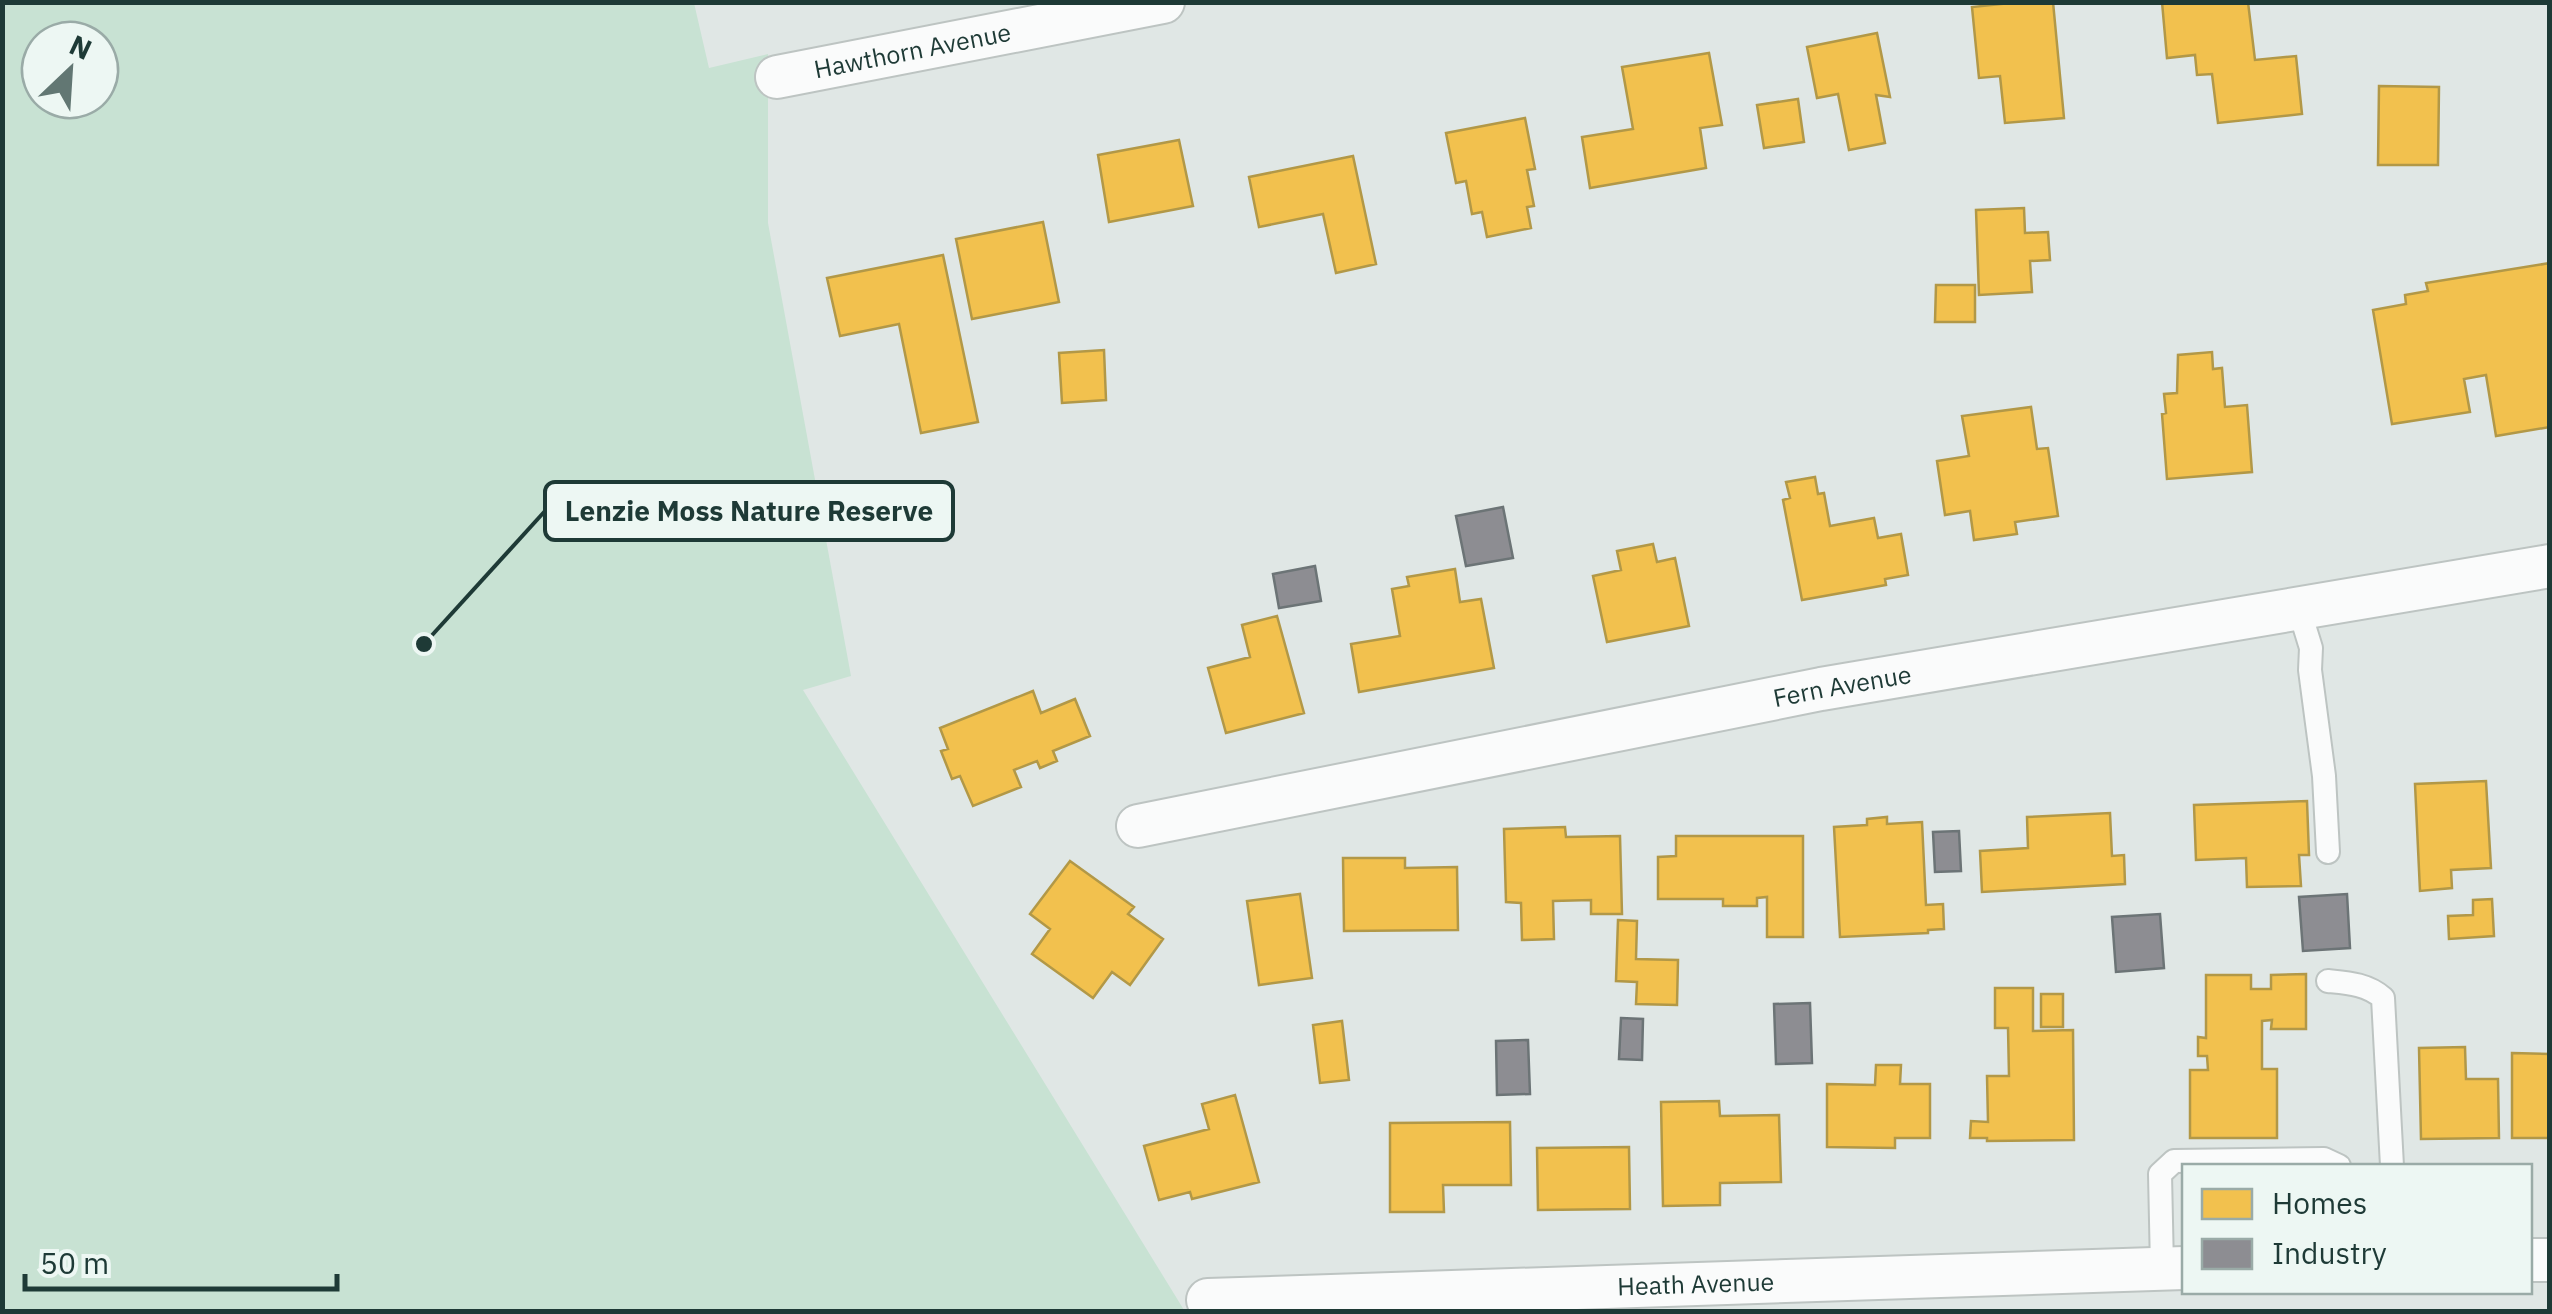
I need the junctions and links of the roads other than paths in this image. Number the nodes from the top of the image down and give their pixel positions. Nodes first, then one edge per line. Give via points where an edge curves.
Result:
1 (1163, 2) edge
2 (777, 76) dead end
3 (2550, 566) edge
4 (2299, 608) junction
5 (1138, 826) dead end
6 (2328, 852) dead end
7 (2328, 980) dead end
8 (2334, 1164) edge
9 (2392, 1164) edge
10 (2173, 1268) edge
11 (1208, 1300) dead end

1 - 2 street, Hawthorn Avenue
3 - 4 street, Fern Avenue
4 - 5 street, Fern Avenue via 1821,689
4 - 6 lane via 2310,648
7 - 9 lane via 2357,984 2383,998
8 - 10 lane via 2174,1161 2160,1174
10 - 11 street, Heath Avenue

